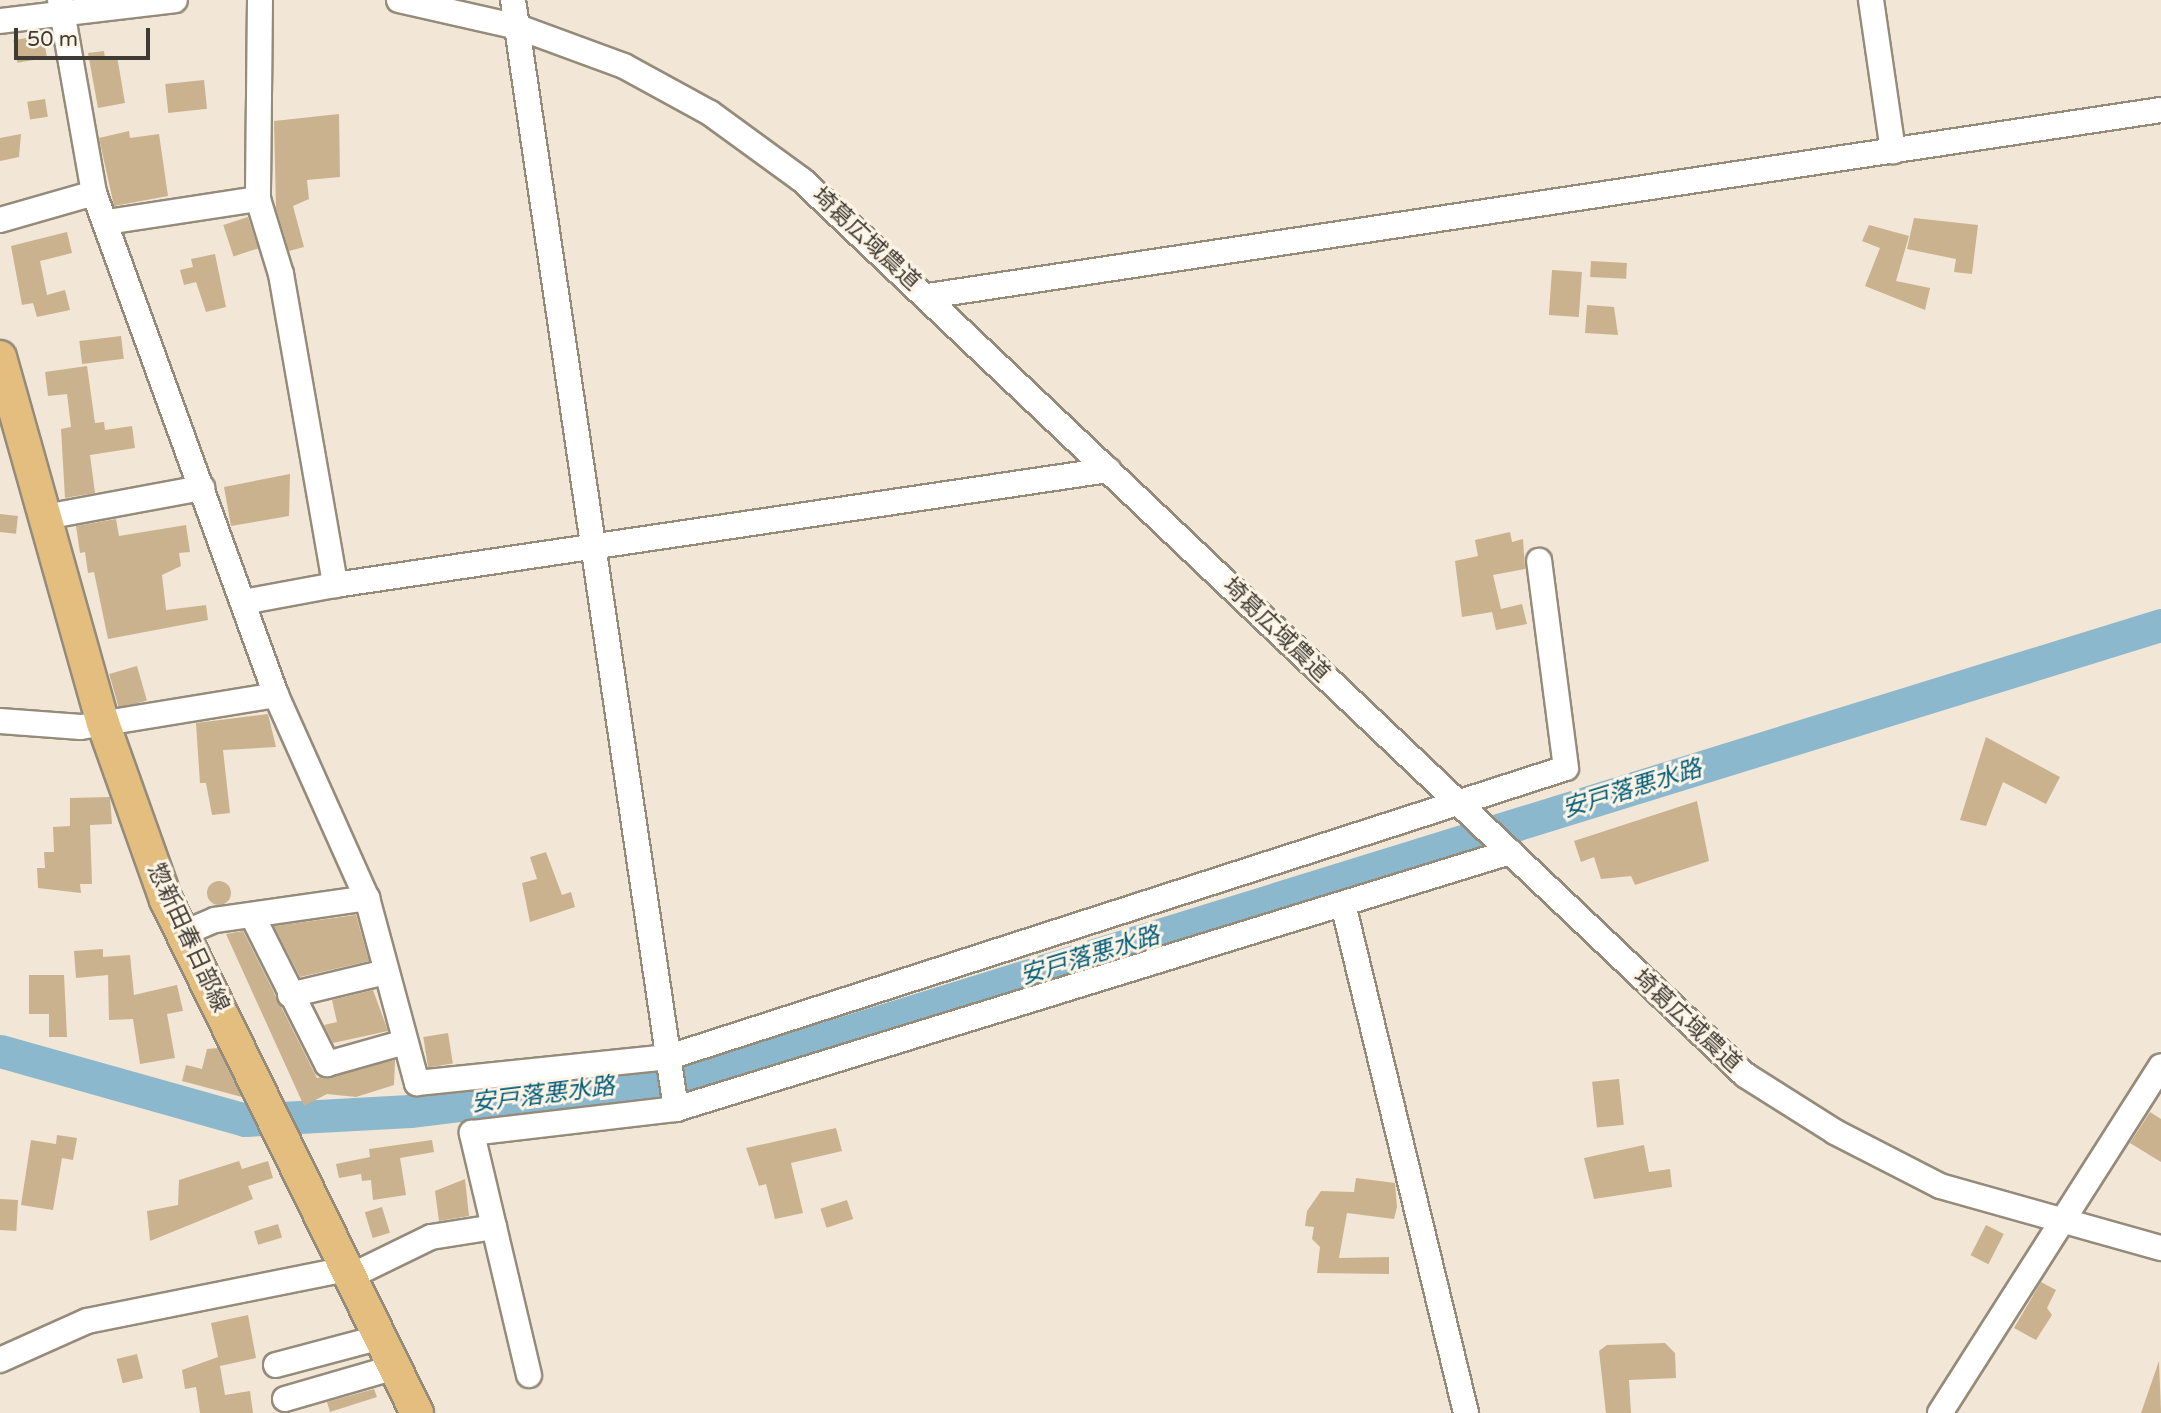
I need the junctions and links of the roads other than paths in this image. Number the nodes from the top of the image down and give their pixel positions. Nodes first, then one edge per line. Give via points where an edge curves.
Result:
1 (175, 0) edge
2 (260, 0) edge
3 (399, 0) edge
4 (513, 0) edge
5 (1871, 0) edge
6 (60, 6) edge
7 (0, 21) edge
8 (518, 27) junction
9 (2161, 110) edge
10 (1893, 151) junction
11 (94, 193) junction
12 (258, 199) junction
13 (0, 220) edge
14 (107, 222) junction
15 (928, 296) junction
16 (0, 357) edge
17 (1108, 470) junction
18 (202, 488) junction
19 (45, 517) junction
20 (595, 548) junction
21 (1539, 561) dead end
22 (335, 585) junction
23 (243, 602) junction
24 (276, 695) junction
25 (0, 721) edge
26 (103, 723) junction
27 (1465, 810) junction
28 (1507, 849) junction
29 (367, 898) junction
30 (1343, 904) junction
31 (252, 915) junction
32 (184, 933) junction
33 (386, 972) junction
34 (290, 995) junction
35 (405, 1042) junction
36 (668, 1057) junction
37 (2161, 1066) edge
38 (676, 1109) junction
39 (2062, 1223) junction
40 (494, 1227) junction
41 (2161, 1248) edge
42 (349, 1273) junction
43 (381, 1337) junction
44 (0, 1360) edge
45 (276, 1365) dead end
46 (395, 1367) junction
47 (529, 1375) dead end
48 (285, 1399) dead end
49 (417, 1413) edge
50 (1466, 1413) edge
51 (1940, 1413) edge

1 - 6 street
2 - 12 street
3 - 8 street, 埼葛広域農道
4 - 8 street
5 - 10 street
6 - 7 street
6 - 11 street
8 - 15 street, 埼葛広域農道 via 624,66 710,113 802,180
8 - 20 street
9 - 10 street
10 - 15 street
11 - 13 street
11 - 14 street
12 - 14 street
12 - 22 street via 281,274
14 - 18 street
15 - 17 street, 埼葛広域農道
16 - 19 main road, 惣新田春日部線
17 - 20 street
17 - 27 street, 埼葛広域農道
18 - 19 street
18 - 23 street
19 - 26 main road, 惣新田春日部線
20 - 22 street
20 - 36 street
21 - 27 street via 1566,768
22 - 23 street
23 - 24 street
24 - 26 street
24 - 29 street
25 - 26 street
26 - 32 main road, 惣新田春日部線 via 166,900
27 - 28 street, 埼葛広域農道
27 - 36 street
28 - 30 street
28 - 39 street, 埼葛広域農道 via 1745,1075 1835,1132 1940,1186
29 - 31 street
29 - 33 street
30 - 38 street
30 - 50 street
31 - 32 street
31 - 34 street
32 - 42 main road, 惣新田春日部線
33 - 34 street
33 - 35 street
34 - 35 street via 327,1064
35 - 36 street via 417,1083
36 - 38 street
37 - 39 street
38 - 40 street via 472,1133
39 - 41 street, 埼葛広域農道
39 - 51 street
40 - 42 street via 431,1237
40 - 47 street
42 - 43 main road, 惣新田春日部線
42 - 44 street via 88,1321
43 - 45 street
43 - 46 main road, 惣新田春日部線
46 - 48 street
46 - 49 main road, 惣新田春日部線

